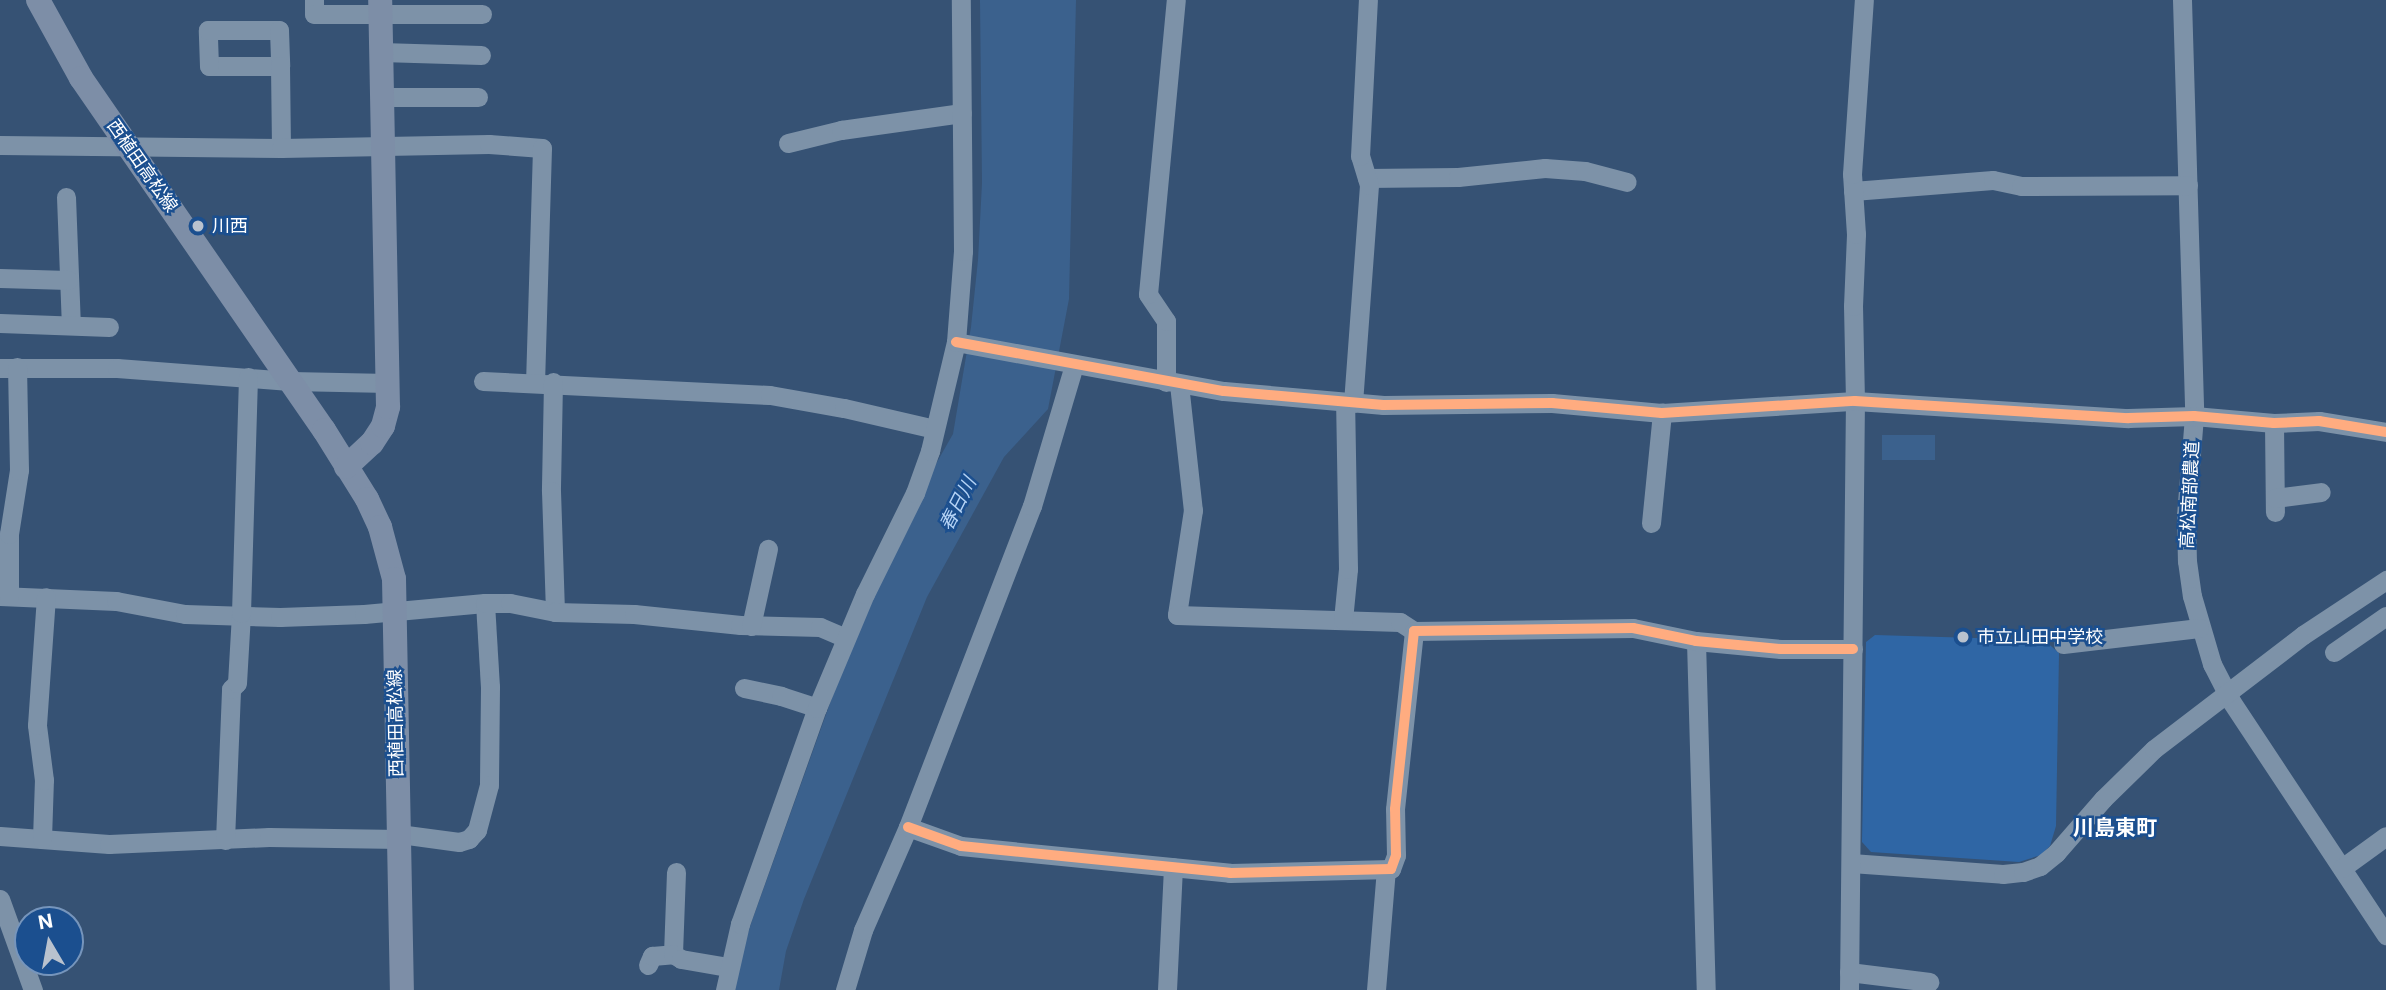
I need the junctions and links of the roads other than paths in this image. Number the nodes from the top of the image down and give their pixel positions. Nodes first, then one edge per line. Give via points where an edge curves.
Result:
1 (38, 0) edge
2 (314, 0) edge
3 (961, 0) edge
4 (1176, 0) edge
5 (1368, 0) edge
6 (1864, 0) edge
7 (2182, 0) edge
8 (380, 7) edge
9 (482, 14) dead end
10 (381, 52) junction
11 (481, 55) dead end
12 (280, 66) dead end
13 (381, 97) junction
14 (478, 97) dead end
15 (962, 113) junction
16 (788, 143) dead end
17 (382, 144) junction
18 (0, 145) edge
19 (130, 148) junction
20 (281, 148) junction
21 (1367, 178) junction
22 (1627, 182) dead end
23 (2188, 185) junction
24 (1853, 191) junction
25 (66, 197) dead end
26 (0, 278) edge
27 (68, 280) junction
28 (0, 323) edge
29 (71, 325) junction
30 (108, 327) dead end
31 (960, 342) junction
32 (1071, 365) junction
33 (8, 367) edge
34 (248, 377) junction
35 (290, 381) junction
36 (483, 381) dead end
37 (544, 382) junction
38 (389, 383) junction
39 (1173, 383) junction
40 (1855, 401) junction
41 (1349, 402) junction
42 (1662, 413) junction
43 (2194, 416) junction
44 (2274, 423) junction
45 (935, 429) junction
46 (2386, 432) edge
47 (346, 467) junction
48 (2321, 492) dead end
49 (1651, 523) dead end
50 (768, 549) dead end
51 (2384, 583) edge
52 (4, 596) edge
53 (46, 597) junction
54 (485, 603) junction
55 (394, 611) junction
56 (555, 612) junction
57 (241, 613) junction
58 (2386, 616) edge
59 (1343, 620) junction
60 (751, 626) junction
61 (2199, 628) junction
62 (1414, 631) junction
63 (846, 638) junction
64 (1696, 641) junction
65 (2063, 644) dead end
66 (1853, 649) junction
67 (2334, 652) dead end
68 (744, 688) dead end
69 (2228, 695) junction
70 (817, 708) junction
71 (908, 827) junction
72 (0, 836) edge
73 (399, 836) junction
74 (2386, 836) edge
75 (42, 839) junction
76 (226, 840) junction
77 (1850, 863) junction
78 (1173, 867) junction
79 (2342, 868) junction
80 (1386, 869) junction
81 (676, 872) dead end
82 (0, 899) edge
83 (2386, 935) edge
84 (673, 954) junction
85 (648, 965) dead end
86 (728, 967) junction
87 (1849, 981) edge
88 (1930, 982) dead end
89 (33, 990) edge
90 (402, 990) edge
91 (724, 990) edge
92 (845, 990) edge
93 (1167, 990) edge
94 (1376, 990) edge
95 (1706, 990) edge

1 - 19 main road, 西植田高松線 via 81,78
2 - 8 street via 314,14
3 - 15 street
4 - 39 street via 1148,294 1166,321
5 - 21 street via 1360,156
6 - 24 street
7 - 23 street, 高松南部農道
8 - 9 street
8 - 10 main road
10 - 11 street
10 - 13 main road
12 - 20 street
13 - 14 street
13 - 17 main road
15 - 16 street via 841,130
15 - 31 street
17 - 20 street
17 - 37 street via 542,148
17 - 38 main road
18 - 19 street
19 - 20 street
19 - 35 main road, 西植田高松線
21 - 22 street via 1458,177 1545,169 1585,171
21 - 41 street
23 - 24 street via 2021,186 1984,180
23 - 43 street, 高松南部農道
24 - 40 street
25 - 27 street
26 - 27 street
27 - 29 street
28 - 29 street
29 - 30 street
31 - 32 street
31 - 45 street
32 - 39 street
32 - 71 street via 1032,506
33 - 34 street via 117,368
33 - 52 street via 19,470
34 - 35 street
34 - 57 street
35 - 38 street
35 - 47 main road, 西植田高松線
36 - 37 street
37 - 45 street via 770,395
37 - 56 street
38 - 47 main road via 383,426
39 - 41 street
39 - 59 street via 1193,510 1177,615
40 - 42 street
40 - 43 street via 2128,418
40 - 66 street
41 - 42 street via 1432,406 1552,403
41 - 59 street via 1348,569
42 - 49 street
43 - 44 street
43 - 61 street, 高松南部農道 via 2187,561
44 - 46 street via 2319,421
44 - 48 street via 2275,505
45 - 63 street via 915,493
47 - 55 main road, 西植田高松線 via 380,527 394,579
50 - 60 street
51 - 69 street via 2303,635
52 - 53 street
53 - 57 street via 116,601 185,614
53 - 75 street via 37,725 44,780
54 - 55 street
54 - 56 street
54 - 73 street via 489,785 477,830 459,842
55 - 57 street via 279,617
55 - 73 main road, 西植田高松線
56 - 60 street via 634,614
57 - 76 street via 237,683 231,689
58 - 67 street
59 - 62 street via 1399,622
60 - 63 street via 820,627
61 - 65 street
61 - 69 street, 高松南部農道
62 - 64 street via 1633,628
62 - 80 street via 1395,809 1396,855 1391,869
63 - 70 street
64 - 66 street via 1782,649
64 - 95 street
66 - 77 street
68 - 70 street
69 - 77 street via 2154,750 2040,866 2003,874
69 - 79 street, 高松南部農道
70 - 86 street
71 - 78 street via 961,846
71 - 92 street via 863,930
72 - 75 street
73 - 76 street
73 - 90 main road, 西植田高松線
74 - 79 street
75 - 76 street via 109,844
77 - 87 street
78 - 80 street via 1230,873
78 - 93 street
79 - 83 street, 高松南部農道
80 - 94 street
81 - 84 street
82 - 89 street
84 - 85 street via 652,956
84 - 86 street
86 - 91 street
87 - 88 street

